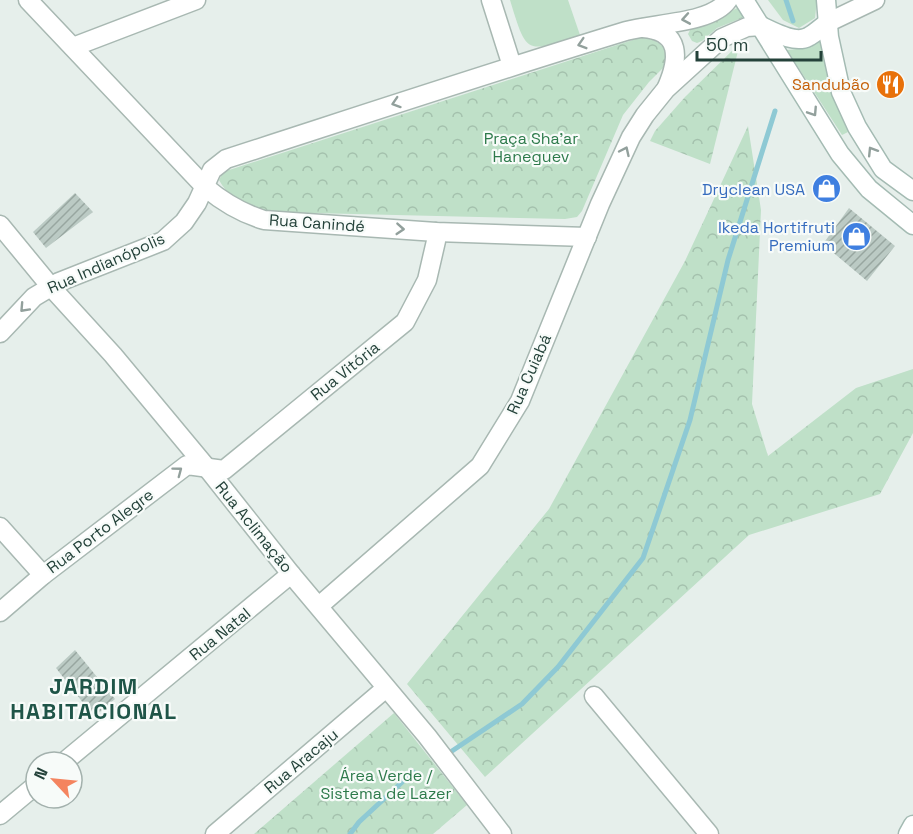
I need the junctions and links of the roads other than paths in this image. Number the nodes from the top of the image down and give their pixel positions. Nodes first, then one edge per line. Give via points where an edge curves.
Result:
1 (28, 0) edge
2 (196, 0) edge
3 (491, 0) edge
4 (728, 0) edge
5 (744, 0) edge
6 (826, 0) edge
7 (875, 0) edge
8 (829, 22) junction
9 (761, 26) junction
10 (638, 27) junction
11 (73, 47) junction
12 (512, 66) junction
13 (666, 89) junction
14 (205, 187) junction
15 (913, 191) edge
16 (0, 225) edge
17 (913, 225) edge
18 (436, 232) junction
19 (587, 237) junction
20 (51, 287) junction
21 (0, 333) edge
22 (207, 468) junction
23 (0, 527) edge
24 (291, 574) junction
25 (43, 575) junction
26 (319, 606) junction
27 (0, 612) edge
28 (386, 688) junction
29 (594, 696) dead end
30 (78, 750) edge
31 (24, 795) edge
32 (0, 815) edge
33 (913, 825) edge
34 (215, 834) edge
35 (502, 834) edge
36 (709, 834) edge
37 (908, 834) edge

1 - 11 street, Rua Canindé
2 - 11 street
3 - 12 street
4 -> 10 street, Rua Indianópolis via 717,11 703,16
5 - 9 street
6 - 8 street
7 - 8 street
8 - 9 street via 807,38 799,39
15 -> 8 street via 883,168 857,127 841,92
9 - 13 street, Rua Cuiabá via 747,27 722,38
9 -> 17 street via 840,154 869,189
10 -> 12 street, Rua Indianópolis
10 - 13 street, Rua Cuiabá via 657,30 674,46 674,70
11 - 14 street, Rua Canindé
12 -> 14 street, Rua Indianópolis via 226,159 212,170
19 -> 13 street, Rua Cuiabá via 631,137
14 -> 18 street, Rua Canindé via 225,204 264,220
14 - 20 street, Rua Indianópolis via 184,222 162,242
16 - 20 street, Rua Aclimação
18 - 19 street, Rua Canindé
18 - 22 street, Rua Vitória via 427,280 405,322 224,470
19 - 26 street, Rua Cuiabá via 520,401 480,466
20 -> 21 street, Rua Indianópolis via 34,297
20 - 22 street, Rua Aclimação
22 - 24 street, Rua Aclimação
25 -> 22 street, Rua Porto Alegre via 187,465
23 - 25 street
24 - 26 street, Rua Aclimação
24 - 30 street, Rua Natal
25 - 27 street, Rua Porto Alegre
26 - 28 street, Rua Aclimação
28 - 34 street, Rua Aracaju
28 - 35 street, Rua Aclimação via 428,736
29 - 36 street
31 - 32 street
33 - 37 street

